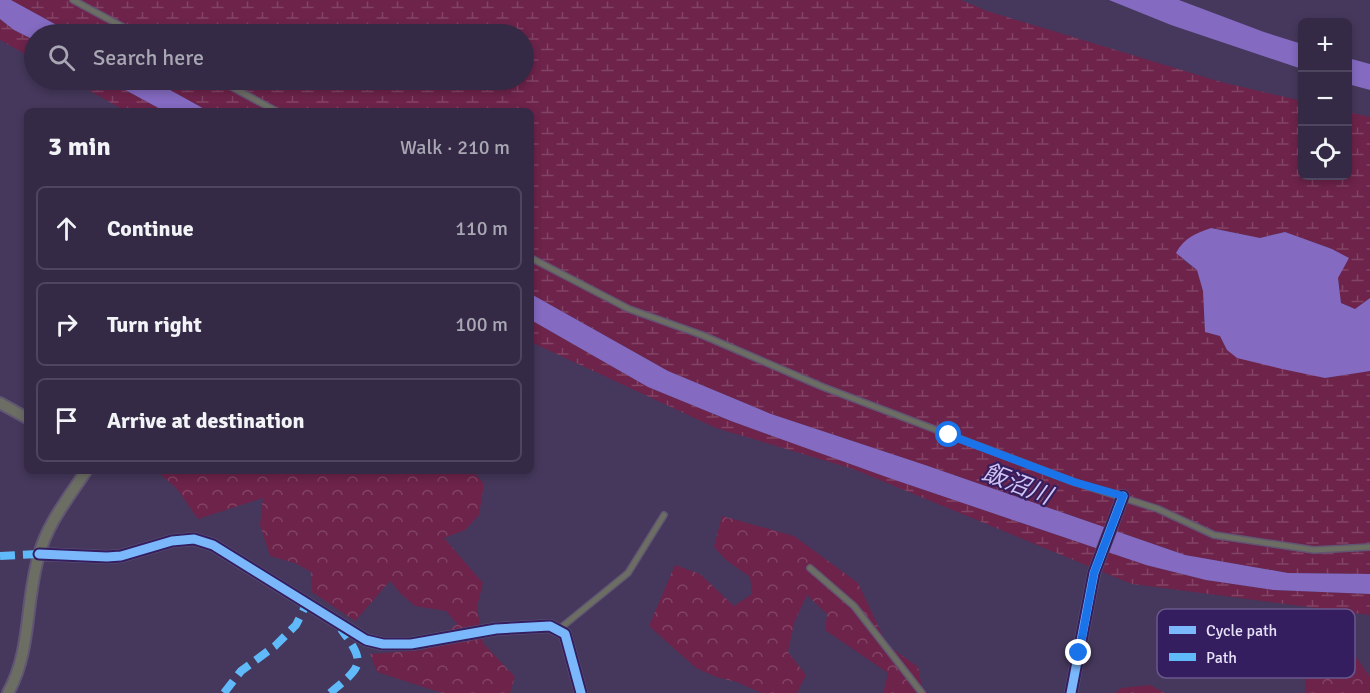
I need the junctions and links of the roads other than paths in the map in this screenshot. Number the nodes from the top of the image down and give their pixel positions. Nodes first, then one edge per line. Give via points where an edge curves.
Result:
1 (73, 0) edge
2 (117, 24) edge
3 (237, 90) edge
4 (270, 108) edge
5 (534, 260) edge
6 (0, 403) edge
7 (24, 416) edge
8 (84, 474) edge
9 (1122, 499) junction
10 (664, 515) dead end
11 (1370, 547) edge
12 (39, 554) junction
13 (810, 568) dead end
14 (558, 630) junction
15 (8, 693) edge
16 (581, 693) edge
17 (922, 693) edge
18 (1071, 693) edge

1 - 2 lane
3 - 4 lane
5 - 9 lane via 629,309 702,335 823,387
6 - 7 street
8 - 12 street
9 - 11 lane via 1158,509 1214,535 1314,549
9 - 18 street via 1094,573
10 - 14 lane via 628,573
12 - 14 street via 121,556 172,541 194,539 213,545 366,640 384,644 411,644 496,629 550,626
12 - 15 street via 22,660
13 - 17 lane via 854,606
14 - 16 street via 565,634

